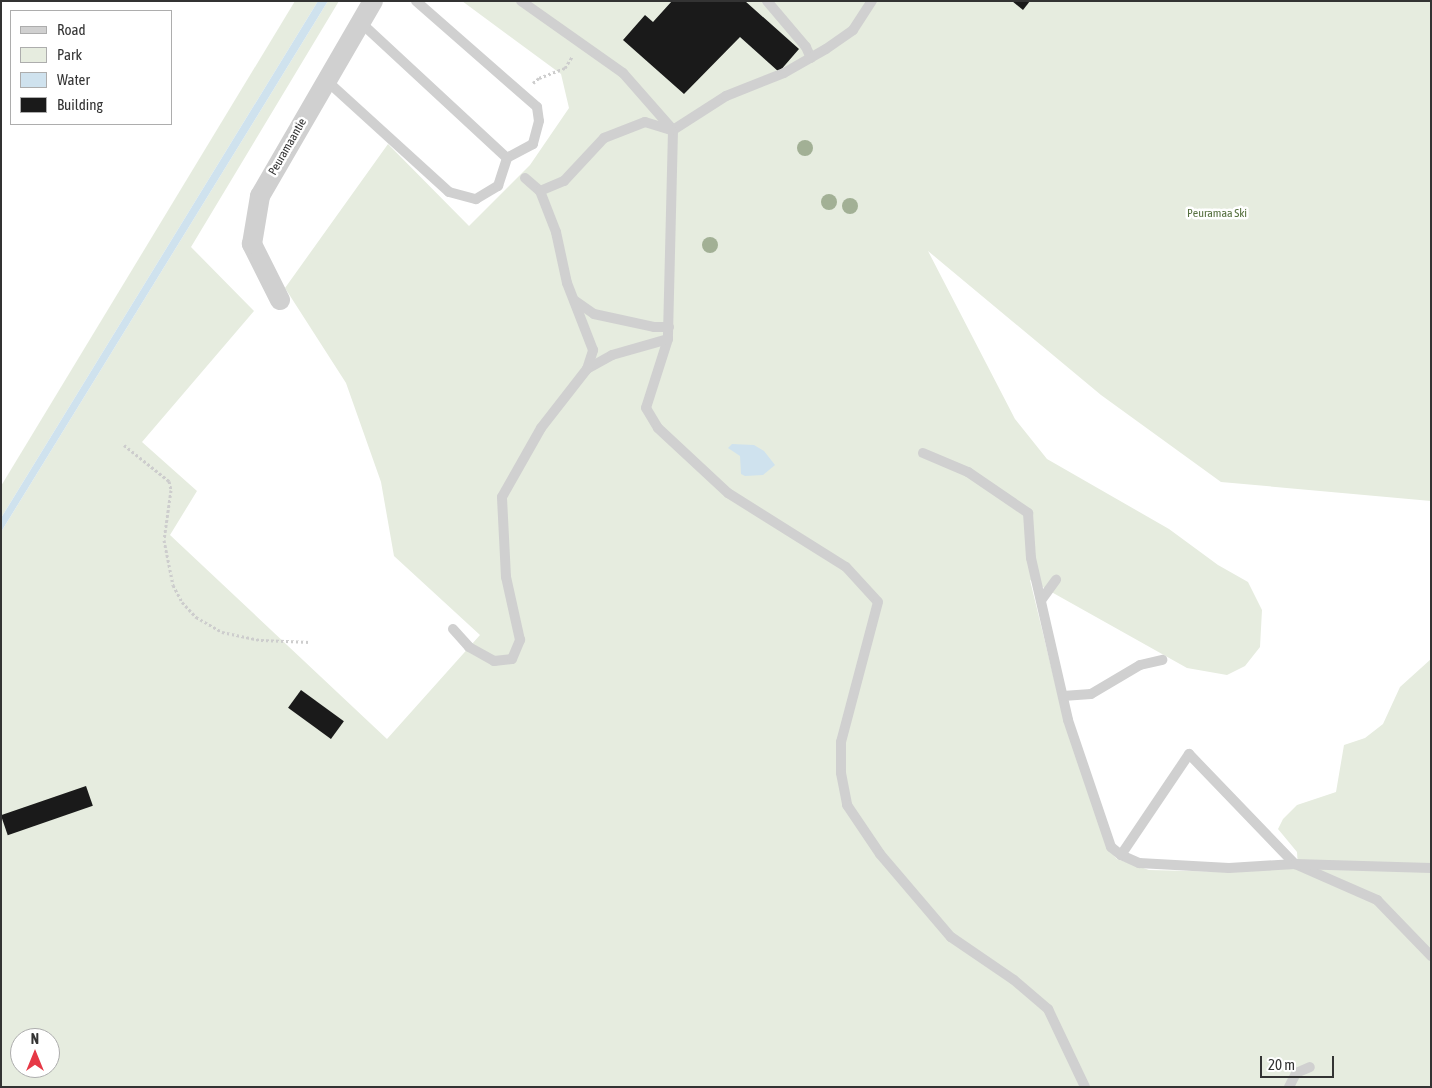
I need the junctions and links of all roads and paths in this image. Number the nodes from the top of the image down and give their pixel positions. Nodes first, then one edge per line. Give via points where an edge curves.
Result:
1 (373, 1) edge
2 (416, 1) edge
3 (522, 1) edge
4 (767, 1) edge
5 (872, 1) edge
6 (361, 23) junction
7 (582, 44) junction
8 (811, 58) junction
9 (327, 81) junction
10 (522, 94) junction
11 (673, 130) junction
12 (507, 158) junction
13 (525, 178) dead end
14 (540, 191) junction
15 (280, 300) dead end
16 (574, 300) junction
17 (668, 327) junction
18 (668, 339) junction
19 (587, 369) junction
20 (124, 445) dead end
21 (923, 453) dead end
22 (1056, 580) dead end
23 (1042, 599) junction
24 (453, 629) dead end
25 (310, 642) dead end
26 (1162, 660) dead end
27 (1063, 696) junction
28 (1121, 855) junction
29 (1295, 864) junction
30 (1431, 868) edge
31 (1431, 956) edge
32 (1310, 1067) dead end
33 (1085, 1087) edge
34 (1289, 1087) edge

1 - 6 street, Peuramaantie
2 - 10 lane
3 - 7 lane
4 - 8 lane via 806,47
5 - 8 lane via 853,30
6 - 9 street, Peuramaantie
6 - 12 lane
7 - 10 path via 565,68 539,78
7 - 11 lane via 623,74
8 - 11 lane via 784,73 726,96
9 - 12 lane via 449,192 476,199 490,191 498,186
9 - 15 street, Peuramaantie via 260,196 252,244
10 - 12 lane via 537,107 540,121 533,144
11 - 14 lane via 645,122 604,138 564,181
11 - 17 lane
13 - 14 lane
14 - 16 lane via 556,232
16 - 17 lane via 594,314
16 - 19 lane via 593,350
17 - 18 lane
18 - 19 lane via 612,355
18 - 33 lane via 646,408 658,428 728,493 846,567 878,602 841,742 841,773 847,805 880,854 951,937 1014,980 1048,1009
19 - 24 lane via 541,428 502,497 506,577 520,640 512,659 494,661 469,647
20 - 25 path via 169,481 171,490 164,540 173,586 182,602 196,616 222,632 260,640
21 - 23 lane via 968,472 1028,513 1031,558
22 - 23 lane
23 - 27 lane
26 - 27 lane via 1140,665 1091,694
27 - 28 lane via 1084,772 1111,847
28 - 29 lane via 1139,863 1229,868
28 - 29 lane via 1189,754
29 - 30 lane
29 - 31 lane via 1377,900
32 - 34 lane via 1296,1073

